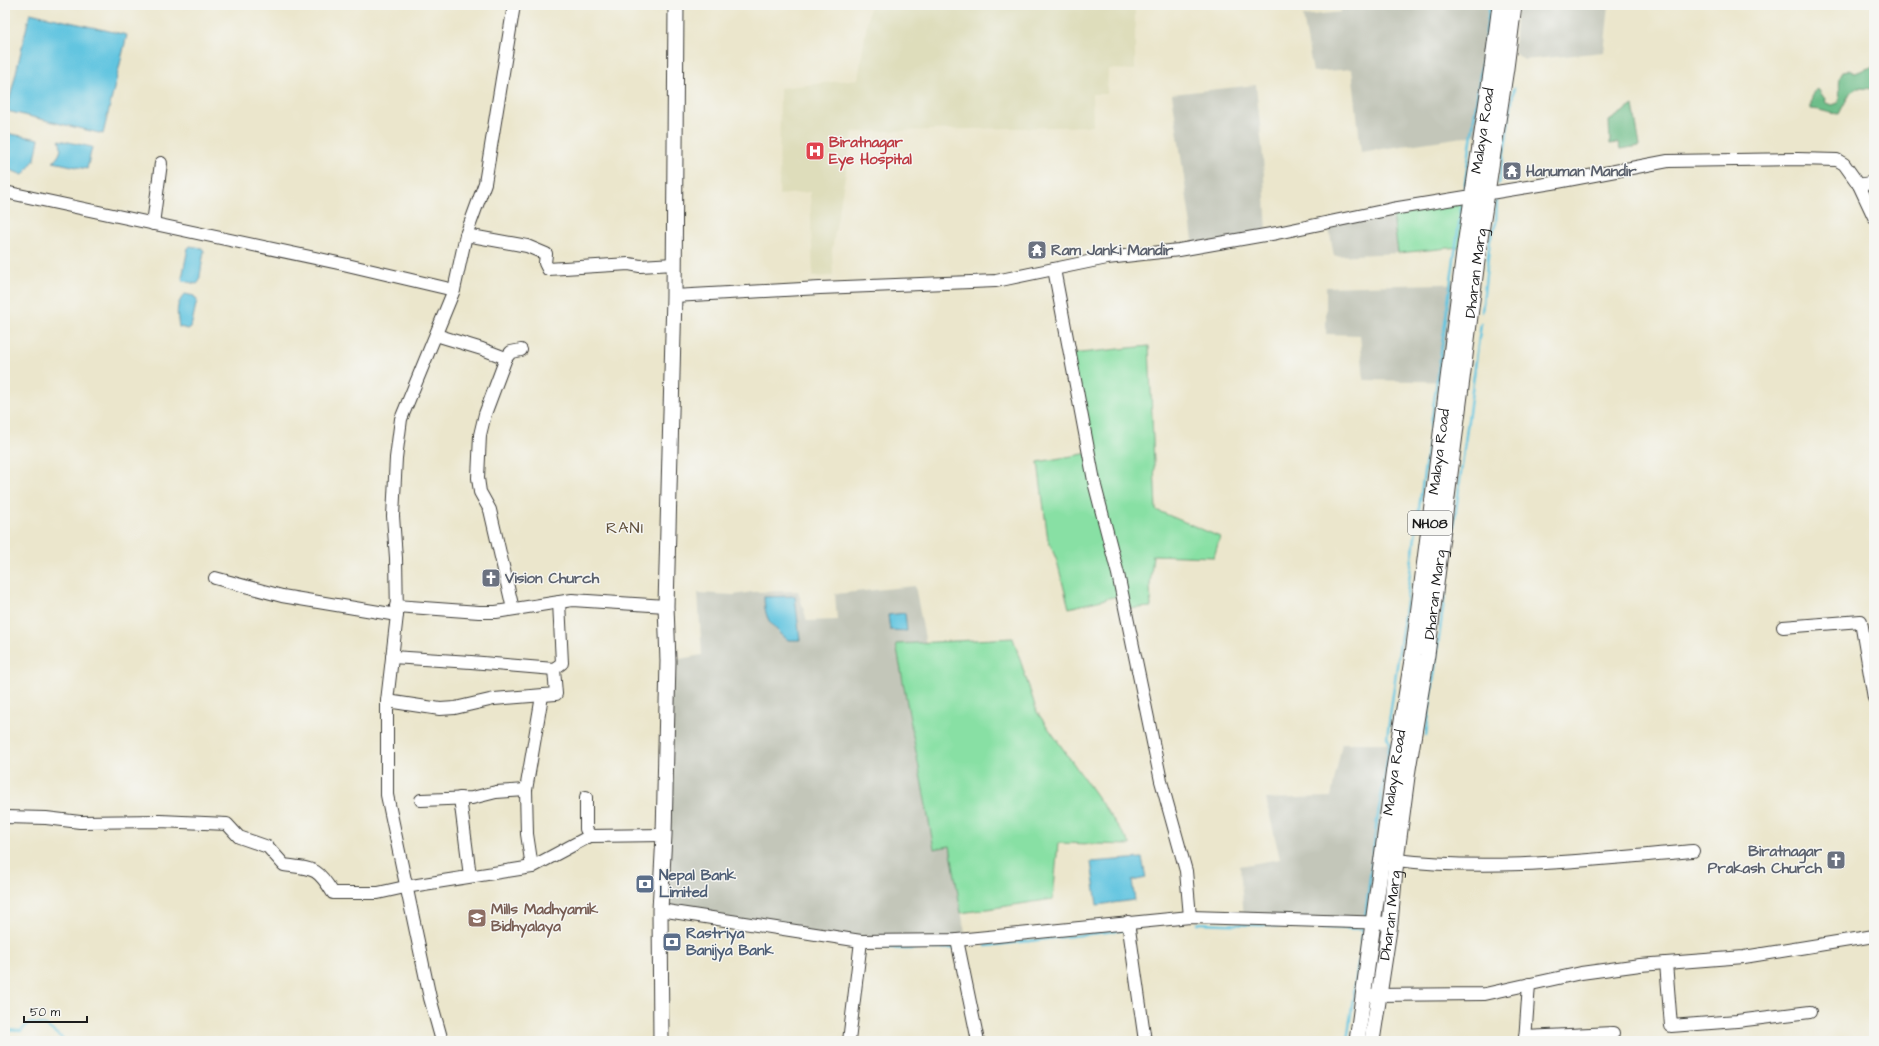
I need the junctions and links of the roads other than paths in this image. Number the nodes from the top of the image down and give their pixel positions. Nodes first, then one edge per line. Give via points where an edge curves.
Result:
1 (514, 5) edge
2 (676, 5) edge
3 (1500, 5) edge
4 (1514, 5) edge
5 (162, 163) dead end
6 (1874, 182) edge
7 (1859, 185) junction
8 (5, 192) edge
9 (1487, 194) junction
10 (1472, 195) junction
11 (1874, 217) edge
12 (153, 224) junction
13 (466, 235) junction
14 (674, 264) junction
15 (1054, 269) junction
16 (454, 290) junction
17 (674, 296) junction
18 (436, 335) junction
19 (521, 350) dead end
20 (506, 358) junction
21 (1453, 399) junction
22 (215, 578) dead end
23 (559, 602) junction
24 (666, 606) junction
25 (513, 609) junction
26 (396, 611) junction
27 (1783, 627) dead end
28 (392, 657) junction
29 (554, 669) junction
30 (542, 696) junction
31 (1874, 698) edge
32 (387, 701) junction
33 (526, 790) junction
34 (586, 797) dead end
35 (460, 798) junction
36 (422, 800) dead end
37 (5, 817) edge
38 (664, 835) junction
39 (590, 836) junction
40 (1693, 851) dead end
41 (1396, 860) junction
42 (532, 867) junction
43 (470, 876) junction
44 (405, 887) junction
45 (660, 910) junction
46 (1190, 917) junction
47 (1128, 922) junction
48 (1374, 922) junction
49 (1390, 923) junction
50 (1874, 936) edge
51 (957, 940) junction
52 (861, 941) junction
53 (1666, 963) junction
54 (1529, 984) junction
55 (1371, 995) junction
56 (1810, 1012) dead end
57 (1612, 1033) dead end
58 (1525, 1039) edge
59 (442, 1041) edge
60 (661, 1041) edge
61 (849, 1041) edge
62 (978, 1041) edge
63 (1145, 1041) edge
64 (1357, 1041) edge
65 (1372, 1041) edge

1 - 13 street via 485,183
2 - 14 main road
3 - 10 main road, Malaya Road / NH08
4 - 9 main road, Dharan Marg / NH08
5 - 12 street
6 - 7 street
7 - 9 street via 1844,164 1837,160 1668,161
7 - 11 street
8 - 12 street
9 - 10 street
9 - 21 main road, Dharan Marg / NH08
10 - 15 street via 1277,233 1178,250 1107,258
10 - 21 main road, Malaya Road / NH08
12 - 16 street
13 - 14 street via 527,246 546,254 548,268
13 - 16 street
14 - 17 main road
15 - 17 street via 996,281
15 - 46 street via 1095,486 1118,574 1161,781 1186,871
16 - 18 street
17 - 24 main road
18 - 20 street
18 - 26 street via 401,419 393,516
19 - 20 street via 511,352
20 - 25 street via 484,414 480,435 478,478 480,492 490,510
21 - 41 main road, Dharan Marg / NH08 via 1427,655
21 - 48 main road, Malaya Road / NH08 via 1394,769
22 - 26 street via 282,596
23 - 24 street via 572,600
23 - 25 street
23 - 29 street via 562,664
24 - 38 main road via 668,661
25 - 26 street via 479,612
26 - 28 street
27 - 31 street via 1861,621
28 - 29 street
28 - 32 street
29 - 30 street via 556,694
30 - 32 street via 494,699 440,709
30 - 33 street
32 - 44 street via 387,795
33 - 35 street
33 - 42 street via 527,834
34 - 39 street via 586,829
35 - 36 street
35 - 43 street
37 - 44 street via 80,822 160,821 227,824 239,837 268,847 284,865 308,868 322,874 333,893 378,893
38 - 39 street
38 - 45 main road
39 - 42 street
40 - 41 street via 1560,863 1420,863
41 - 49 main road, Dharan Marg / NH08
42 - 43 street
43 - 44 street
44 - 59 street
45 - 52 street
45 - 60 main road
46 - 47 street
46 - 48 street
47 - 51 street
47 - 63 street
48 - 49 street
48 - 55 main road, Malaya Road / NH08
49 - 55 main road, Dharan Marg / NH08
50 - 53 street via 1744,957
51 - 52 street
51 - 62 street
52 - 61 street
53 - 54 street via 1581,973
53 - 56 street via 1671,1026
54 - 55 street via 1485,994
54 - 58 street
55 - 64 main road, Malaya Road / NH08
55 - 65 main road, Dharan Marg / NH08
57 - 58 street

